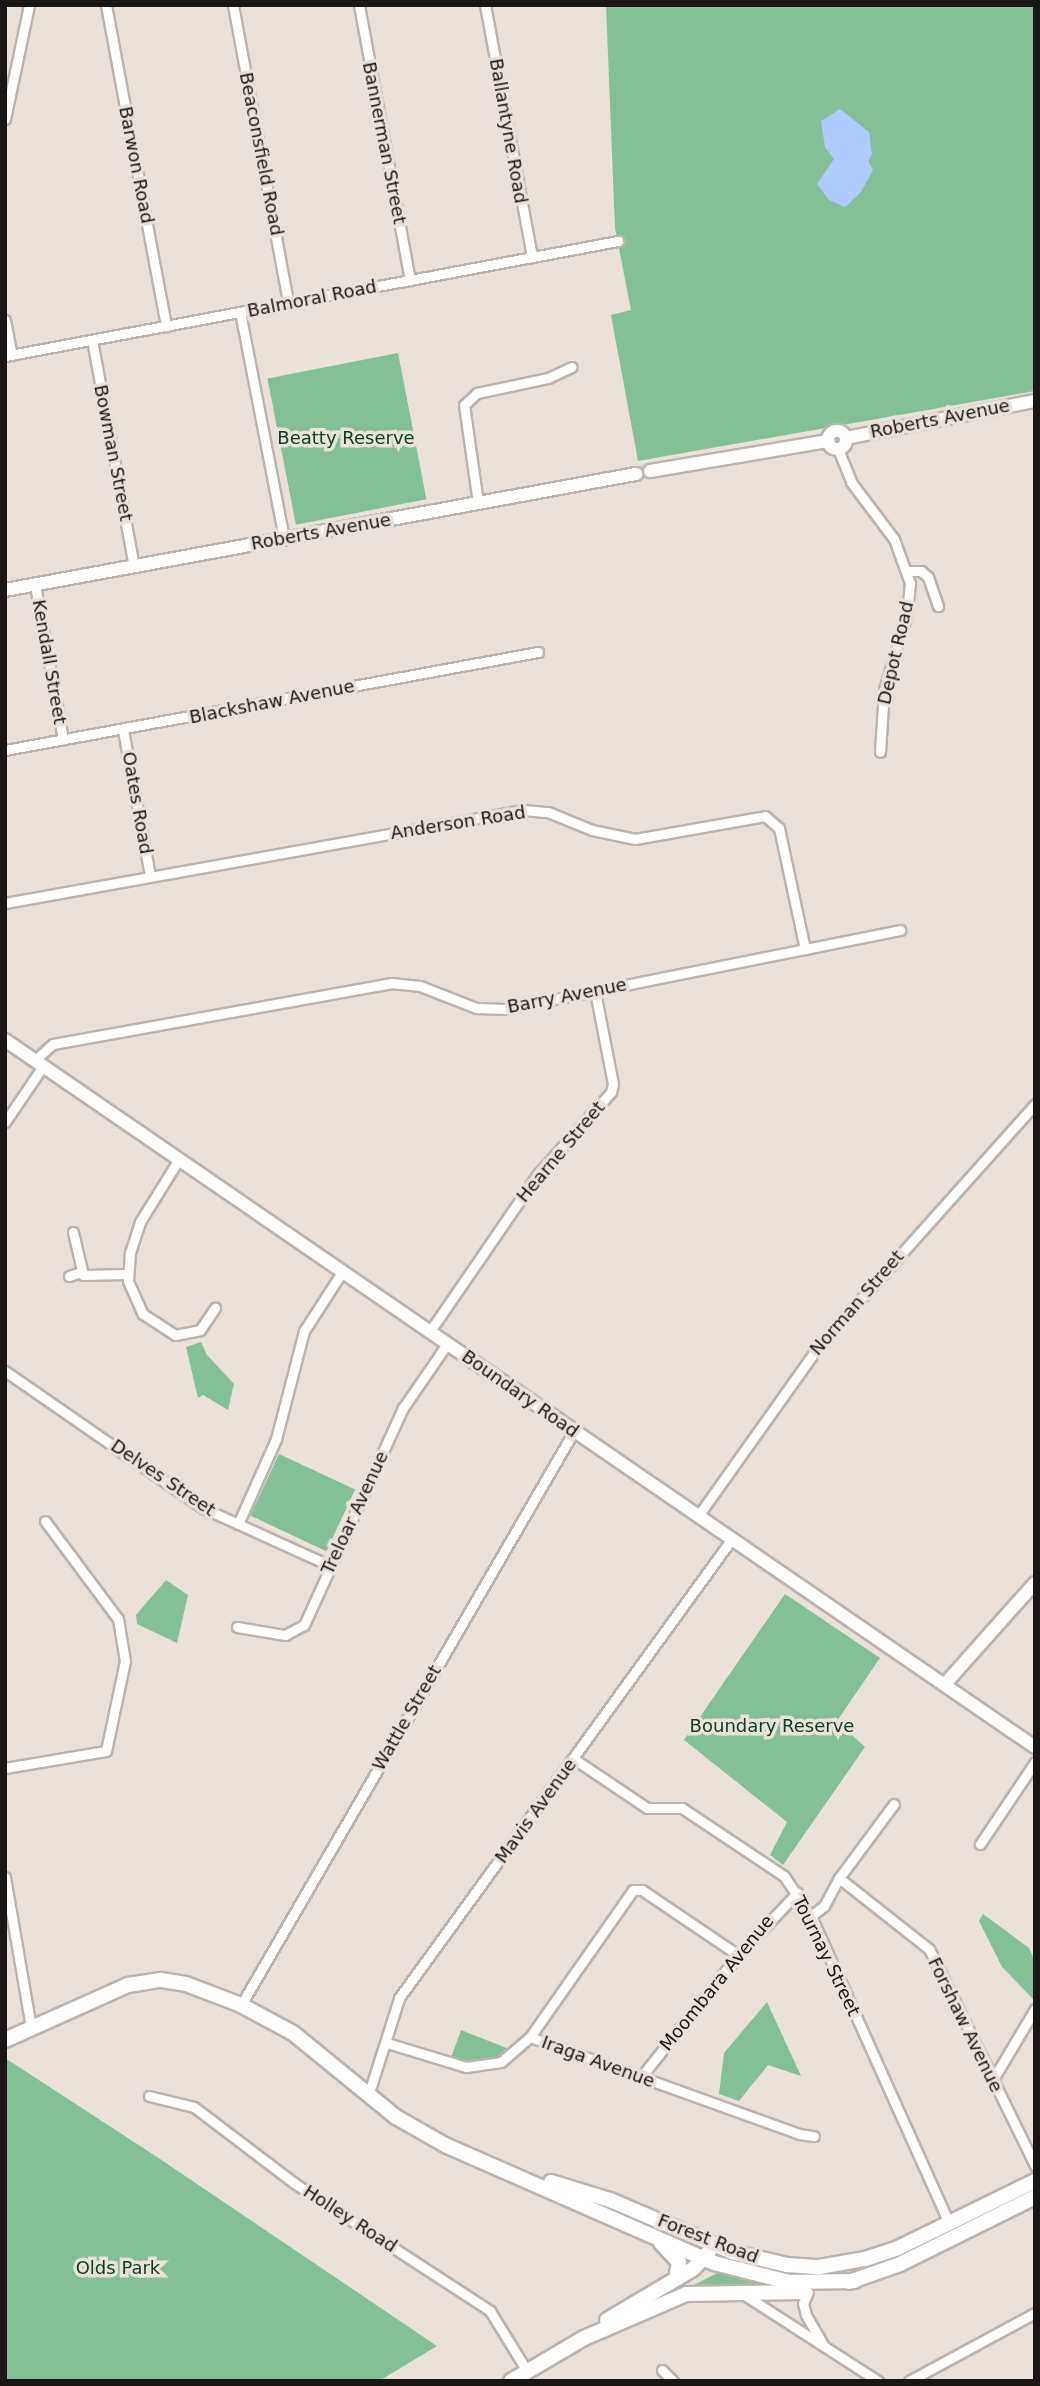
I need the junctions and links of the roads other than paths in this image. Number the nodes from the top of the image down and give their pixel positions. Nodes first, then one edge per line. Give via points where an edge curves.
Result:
1 (29, 5) edge
2 (106, 5) edge
3 (233, 5) edge
4 (359, 5) edge
5 (485, 5) edge
6 (5, 119) edge
7 (618, 241) dead end
8 (531, 257) junction
9 (410, 280) junction
10 (288, 303) junction
11 (240, 312) junction
12 (5, 320) edge
13 (166, 326) junction
14 (92, 340) junction
15 (9, 356) edge
16 (572, 367) dead end
17 (1035, 401) edge
18 (833, 445) junction
19 (478, 503) junction
20 (284, 539) junction
21 (134, 566) junction
22 (908, 571) junction
23 (35, 585) junction
24 (5, 590) edge
25 (938, 607) dead end
26 (538, 652) dead end
27 (123, 730) junction
28 (63, 739) junction
29 (5, 750) edge
30 (880, 752) dead end
31 (150, 877) junction
32 (5, 903) edge
33 (900, 930) dead end
34 (805, 949) junction
35 (595, 991) junction
36 (5, 1040) edge
37 (39, 1063) junction
38 (1035, 1104) edge
39 (5, 1122) edge
40 (179, 1159) junction
41 (73, 1232) dead end
42 (81, 1272) junction
43 (342, 1272) junction
44 (127, 1273) junction
45 (69, 1276) dead end
46 (215, 1308) dead end
47 (430, 1331) junction
48 (447, 1343) junction
49 (5, 1371) edge
50 (574, 1431) junction
51 (698, 1516) junction
52 (45, 1521) dead end
53 (238, 1524) junction
54 (731, 1539) junction
55 (331, 1566) junction
56 (1035, 1583) edge
57 (237, 1627) dead end
58 (944, 1684) junction
59 (1035, 1747) edge
60 (574, 1759) junction
61 (1035, 1762) edge
62 (5, 1769) edge
63 (894, 1804) dead end
64 (980, 1844) dead end
65 (5, 1877) edge
66 (839, 1878) junction
67 (797, 1893) junction
68 (811, 1916) junction
69 (9, 1921) edge
70 (737, 1955) junction
71 (241, 2005) junction
72 (1035, 2009) edge
73 (31, 2027) junction
74 (530, 2037) junction
75 (5, 2040) edge
76 (387, 2043) junction
77 (641, 2077) junction
78 (992, 2081) junction
79 (149, 2096) dead end
80 (368, 2096) junction
81 (814, 2136) dead end
82 (1035, 2165) edge
83 (496, 2167) junction
84 (1035, 2181) edge
85 (1035, 2197) edge
86 (948, 2223) junction
87 (649, 2232) junction
88 (719, 2247) junction
89 (709, 2261) junction
90 (676, 2279) junction
91 (855, 2281) junction
92 (739, 2291) junction
93 (808, 2292) junction
94 (1035, 2312) edge
95 (641, 2313) junction
96 (584, 2338) junction
97 (823, 2344) junction
98 (662, 2370) dead end
99 (527, 2371) junction
100 (511, 2381) edge
101 (673, 2381) edge
102 (878, 2381) edge
103 (909, 2381) edge

1 - 6 street
2 - 13 street, Barwon Road
3 - 10 street, Beaconsfield Road
4 - 9 street, Bannerman Street
5 - 8 street, Ballantyne Road
7 - 8 street, Balmoral Road
8 - 9 street, Balmoral Road
9 - 10 street, Balmoral Road
10 - 11 street, Balmoral Road
11 - 13 street, Balmoral Road
11 - 20 street
12 - 15 street
13 - 14 street, Balmoral Road
14 - 15 street, Balmoral Road
14 - 21 street, Bowman Street
16 - 19 street via 548,378 477,393 464,405
17 - 18 main road, Roberts Avenue via 846,438
18 - 19 main road, Roberts Avenue via 650,471 643,479 636,474
18 - 22 street, Depot Road via 851,482 894,539
19 - 20 main road, Roberts Avenue
20 - 21 main road, Roberts Avenue
21 - 23 main road, Roberts Avenue
22 - 25 street via 921,571 928,577
22 - 30 street, Depot Road via 909,604 884,690
23 - 24 main road, Roberts Avenue
23 - 28 street, Kendall Street
26 - 27 street, Blackshaw Avenue
27 - 28 street, Blackshaw Avenue
27 - 31 street, Oates Road
28 - 29 street, Blackshaw Avenue
31 - 32 street, Anderson Road
31 - 34 street, Anderson Road via 523,810 548,812 592,830 635,839 765,816 779,828
33 - 34 street, Barry Avenue
34 - 35 street, Barry Avenue
35 - 37 street, Barry Avenue via 486,1009 421,986 391,984 53,1044
35 - 47 street, Hearne Street via 611,1093 538,1174
36 - 37 main road, Boundary Road
37 - 39 street
37 - 40 main road, Boundary Road
38 - 51 street, Norman Street via 818,1347
40 - 43 main road, Boundary Road
40 - 44 street via 140,1222
41 - 42 street
42 - 44 street via 92,1278
42 - 45 street
43 - 47 main road, Boundary Road
43 - 53 street via 304,1331 276,1439
44 - 46 street via 143,1314 175,1335 200,1330
47 - 48 main road, Boundary Road
48 - 50 main road, Boundary Road
48 - 55 street, Treloar Avenue via 404,1408
49 - 53 street, Delves Street via 204,1508
50 - 51 main road, Boundary Road
50 - 71 street, Wattle Street
51 - 54 main road, Boundary Road
52 - 62 street via 118,1619 125,1661 106,1751
53 - 55 street, Delves Street
54 - 58 main road, Boundary Road
54 - 60 street, Mavis Avenue
55 - 57 street, Treloar Avenue via 296,1632 285,1635
56 - 58 main road
58 - 59 main road, Boundary Road
60 - 67 street, Tournay Street via 647,1808 682,1808 784,1876
60 - 76 street, Mavis Avenue via 399,1998
61 - 64 street
63 - 66 street
65 - 69 street
66 - 68 street via 824,1906
66 - 78 street, Forshaw Avenue via 929,1950
67 - 68 street, Tournay Street
67 - 70 street, Moombara Avenue
68 - 86 street, Tournay Street
69 - 73 street
70 - 74 street via 642,1890 633,1890
70 - 77 street, Moombara Avenue
71 - 73 main road, Forest Road via 186,1984 144,1982 111,1991
71 - 80 main road, Forest Road via 293,2033
72 - 78 street
73 - 75 main road, Forest Road
74 - 76 street, Iraga Avenue via 501,2062 466,2067
74 - 77 street, Iraga Avenue
76 - 80 street, Mavis Avenue
77 - 81 street, Iraga Avenue
78 - 82 street, Forshaw Avenue
79 - 99 street, Holley Road via 194,2107 294,2183 490,2311
80 - 83 main road, Forest Road via 419,2133
83 - 87 main road, Forest Road
83 - 88 main road, Forest Road via 610,2200
84 - 86 main road, Forest Road
85 - 91 main road, Forest Road
86 - 88 main road, Forest Road via 882,2254 835,2266 787,2265
87 - 89 main road, Forest Road
87 - 90 main road via 679,2262
88 - 89 main road
89 - 90 main road
89 - 91 main road, Forest Road via 789,2282
89 - 95 main road
90 - 96 main road
91 - 93 main road, Forest Road
92 - 93 main road, Forest Road
92 - 95 main road, Forest Road via 686,2294
92 - 97 street
93 - 97 street via 803,2303 806,2315
94 - 103 street
95 - 96 main road
96 - 99 main road
97 - 102 street
98 - 101 street
99 - 100 main road

